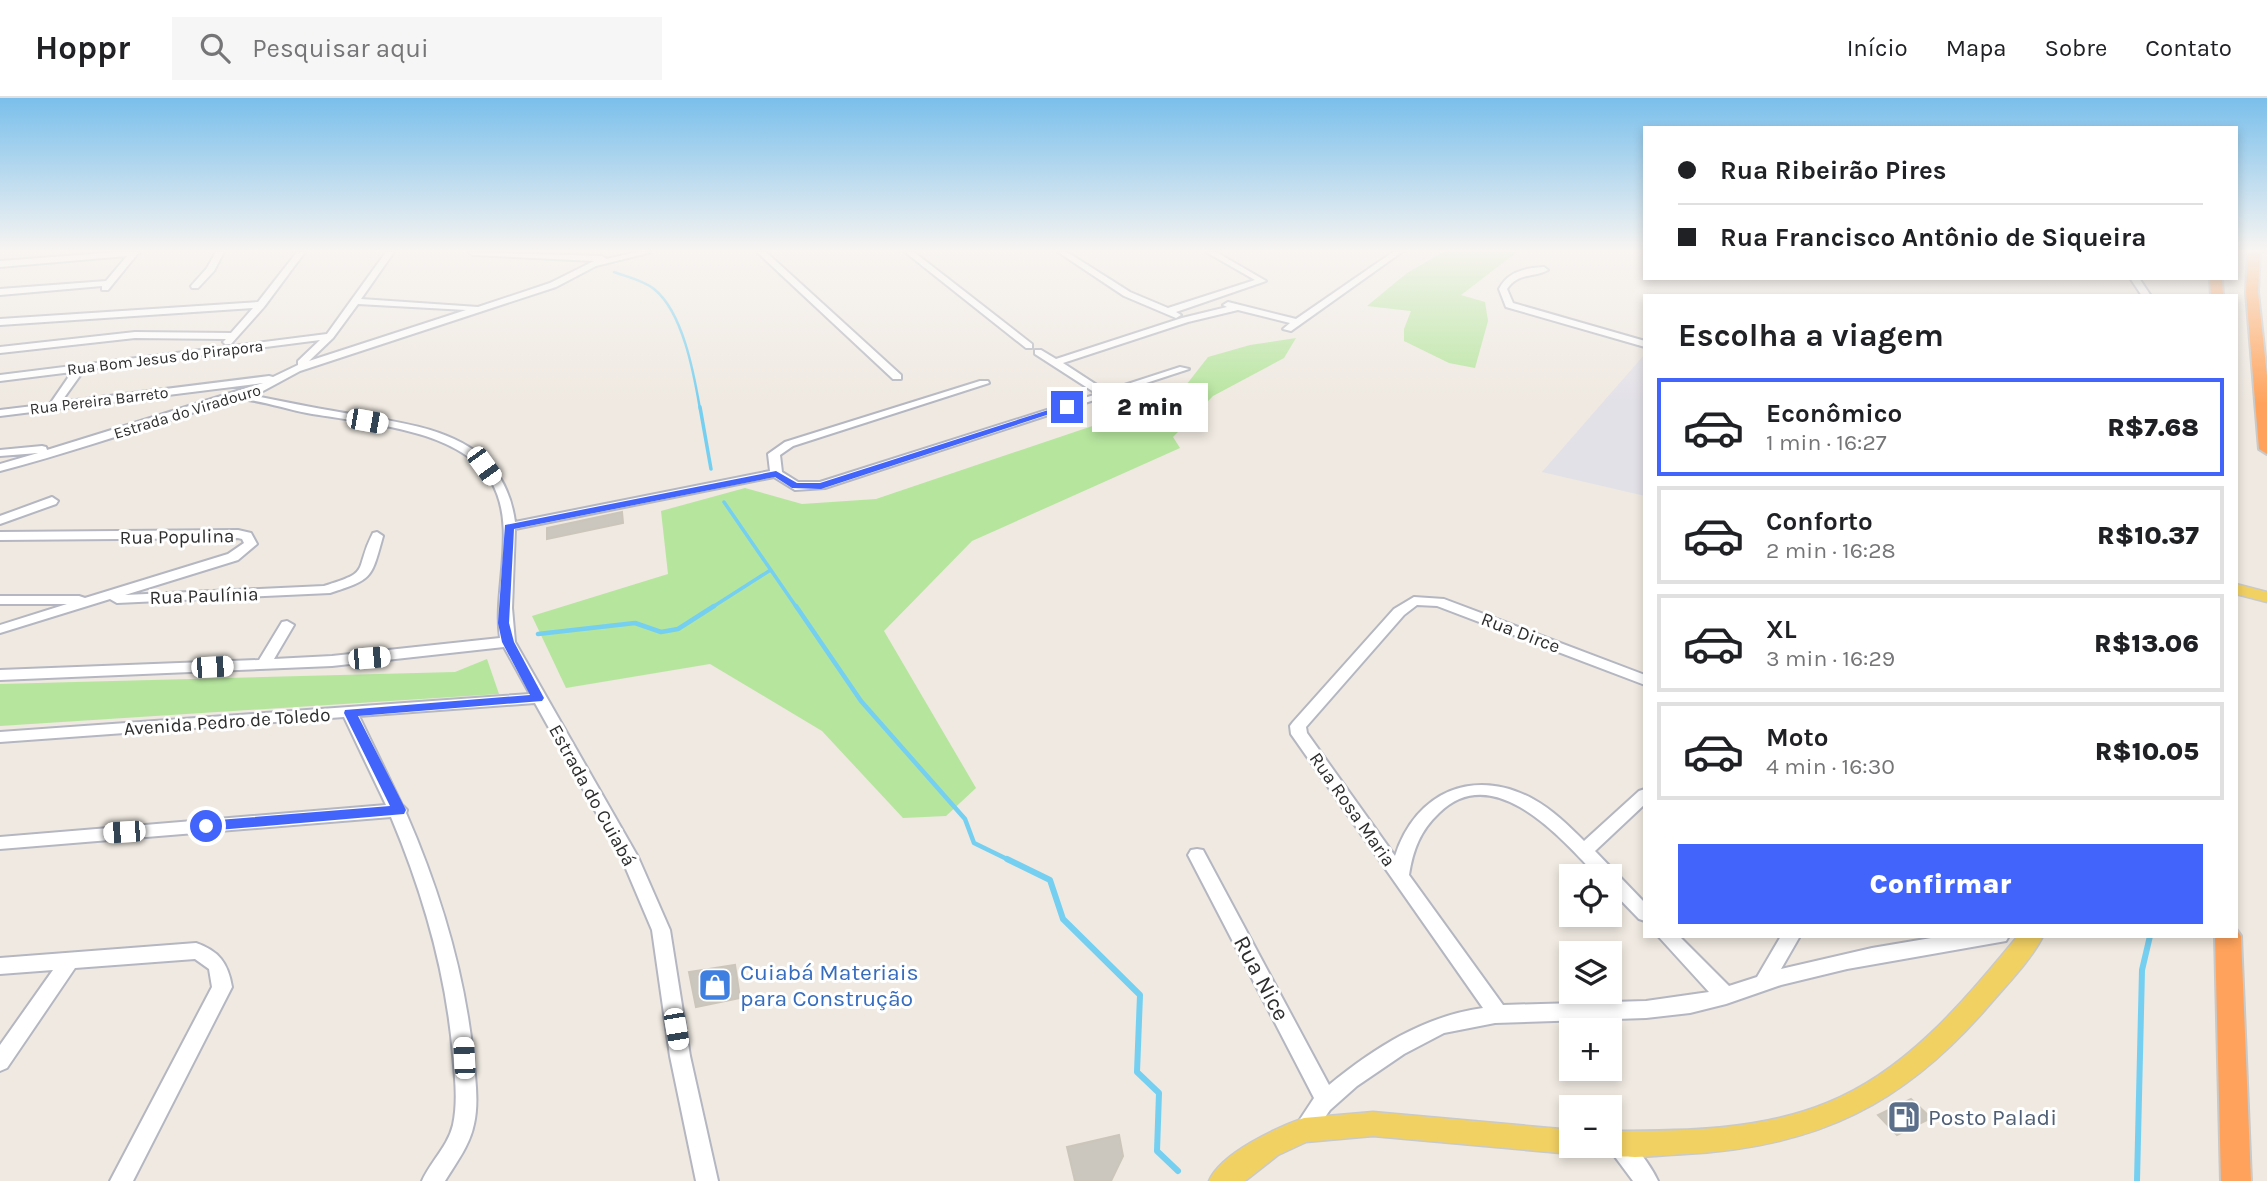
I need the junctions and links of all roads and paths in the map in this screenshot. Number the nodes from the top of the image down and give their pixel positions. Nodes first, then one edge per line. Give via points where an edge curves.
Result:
1 (263, 303) edge
2 (355, 303) edge
3 (392, 303) edge
4 (500, 303) edge
5 (816, 303) edge
6 (974, 303) edge
7 (1146, 303) edge
8 (1198, 303) edge
9 (1224, 303) edge
10 (1324, 303) edge
11 (1508, 303) edge
12 (2253, 303) edge
13 (261, 305) junction
14 (1236, 308) junction
15 (480, 309) junction
16 (1168, 311) junction
17 (1185, 320) junction
18 (0, 322) edge
19 (234, 336) junction
20 (330, 336) junction
21 (1643, 343) edge
22 (222, 349) junction
23 (0, 350) edge
24 (1057, 362) junction
25 (81, 367) junction
26 (296, 369) junction
27 (1184, 369) dead end
28 (282, 377) junction
29 (897, 377) dead end
30 (0, 378) edge
31 (984, 383) dead end
32 (1104, 394) junction
33 (238, 396) junction
34 (54, 405) junction
35 (0, 413) edge
36 (71, 447) junction
37 (2267, 449) edge
38 (0, 453) edge
39 (0, 468) edge
40 (776, 473) junction
41 (52, 501) dead end
42 (0, 520) edge
43 (509, 527) junction
44 (0, 536) edge
45 (377, 536) dead end
46 (2238, 590) edge
47 (2267, 597) edge
48 (0, 600) edge
49 (95, 600) junction
50 (1399, 612) joint
51 (287, 625) dead end
52 (0, 629) edge
53 (508, 642) junction
54 (264, 665) junction
55 (0, 675) edge
56 (1643, 679) edge
57 (538, 698) junction
58 (350, 713) junction
59 (0, 737) edge
60 (1643, 797) edge
61 (399, 810) junction
62 (0, 843) edge
63 (1584, 851) junction
64 (1198, 855) dead end
65 (1596, 864) edge
66 (1400, 875) junction
67 (1622, 890) edge
68 (1643, 912) edge
69 (1669, 938) edge
70 (1790, 938) edge
71 (1984, 938) edge
72 (2030, 938) edge
73 (2228, 938) edge
74 (69, 961) junction
75 (0, 966) edge
76 (1764, 982) junction
77 (1726, 996) junction
78 (1499, 1015) junction
79 (0, 1062) edge
80 (1326, 1100) junction
81 (1304, 1130) junction
82 (1559, 1141) edge
83 (1622, 1142) edge
84 (1622, 1153) edge
85 (121, 1181) edge
86 (433, 1181) edge
87 (707, 1181) edge
88 (1223, 1181) edge
89 (1647, 1181) edge
90 (2236, 1181) edge

1 - 13 street
2 - 20 street
3 - 15 street
4 - 15 street, Estrada do Viradouro
5 - 29 street
6 - 24 street
7 - 16 street
8 - 16 street
9 - 14 street
10 - 14 street via 1291,325
11 - 21 street
12 - 37 highway
13 - 18 street
13 - 19 street
14 - 17 street
15 - 26 street, Estrada do Viradouro
16 - 17 street
17 - 24 street
19 - 22 street
19 - 23 street via 126,336
20 - 22 street, Rua Bom Jesus do Pirapora
20 - 26 street
22 - 25 street, Rua Bom Jesus do Pirapora
24 - 32 street
25 - 30 street, Rua Bom Jesus do Pirapora
25 - 34 street
26 - 28 street, Estrada do Viradouro
27 - 32 street
28 - 33 street, Estrada do Viradouro
28 - 34 street, Rua Pereira Barreto
31 - 40 street via 789,444 774,454
32 - 40 street via 821,486 795,486
33 - 36 street, Estrada do Viradouro
33 - 43 street, Estrada do Cuiabá via 389,425 451,443 480,462 497,483
34 - 35 street, Rua Pereira Barreto
36 - 38 street
36 - 39 street, Estrada do Viradouro
40 - 43 street
41 - 42 street
43 - 53 street, Estrada do Cuiabá via 504,623
44 - 49 street, Rua Populina via 238,534 251,540 233,557
45 - 49 street, Rua Paulínia via 367,571 357,580 325,590
46 - 47 main road
48 - 49 street, Rua Paulínia
49 - 52 street, Rua Populina
50 - 56 street, Rua Dirce via 1414,601 1439,602
50 - 66 street, Rua Rosa Maria via 1298,726 1299,734
51 - 54 street
53 - 54 street
53 - 57 street, Estrada do Cuiabá
54 - 55 street
57 - 58 street, Avenida Pedro de Toledo
57 - 87 street, Estrada do Cuiabá via 624,848 661,930 680,1056
58 - 59 street, Avenida Pedro de Toledo
58 - 61 street
60 - 63 street
61 - 62 street
61 - 86 street via 429,888 463,1037 463,1129
63 - 65 street
63 - 66 street via 1530,804 1498,789 1481,790 1441,801 1425,815 1407,842
64 - 80 street, Rua Nice
66 - 78 street, Rua Rosa Maria
67 - 68 street
69 - 77 street
70 - 76 street
71 - 76 street via 1912,947
72 - 83 main road via 1937,1043 1882,1086 1831,1114 1770,1131
73 - 90 highway
74 - 75 street
74 - 79 street
74 - 85 street via 195,951 212,957 220,968 222,987
76 - 77 street
77 - 78 street via 1629,1012
78 - 80 street via 1461,1020 1412,1039
80 - 81 street
81 - 82 main road via 1373,1124
81 - 88 main road via 1269,1146
84 - 89 street

